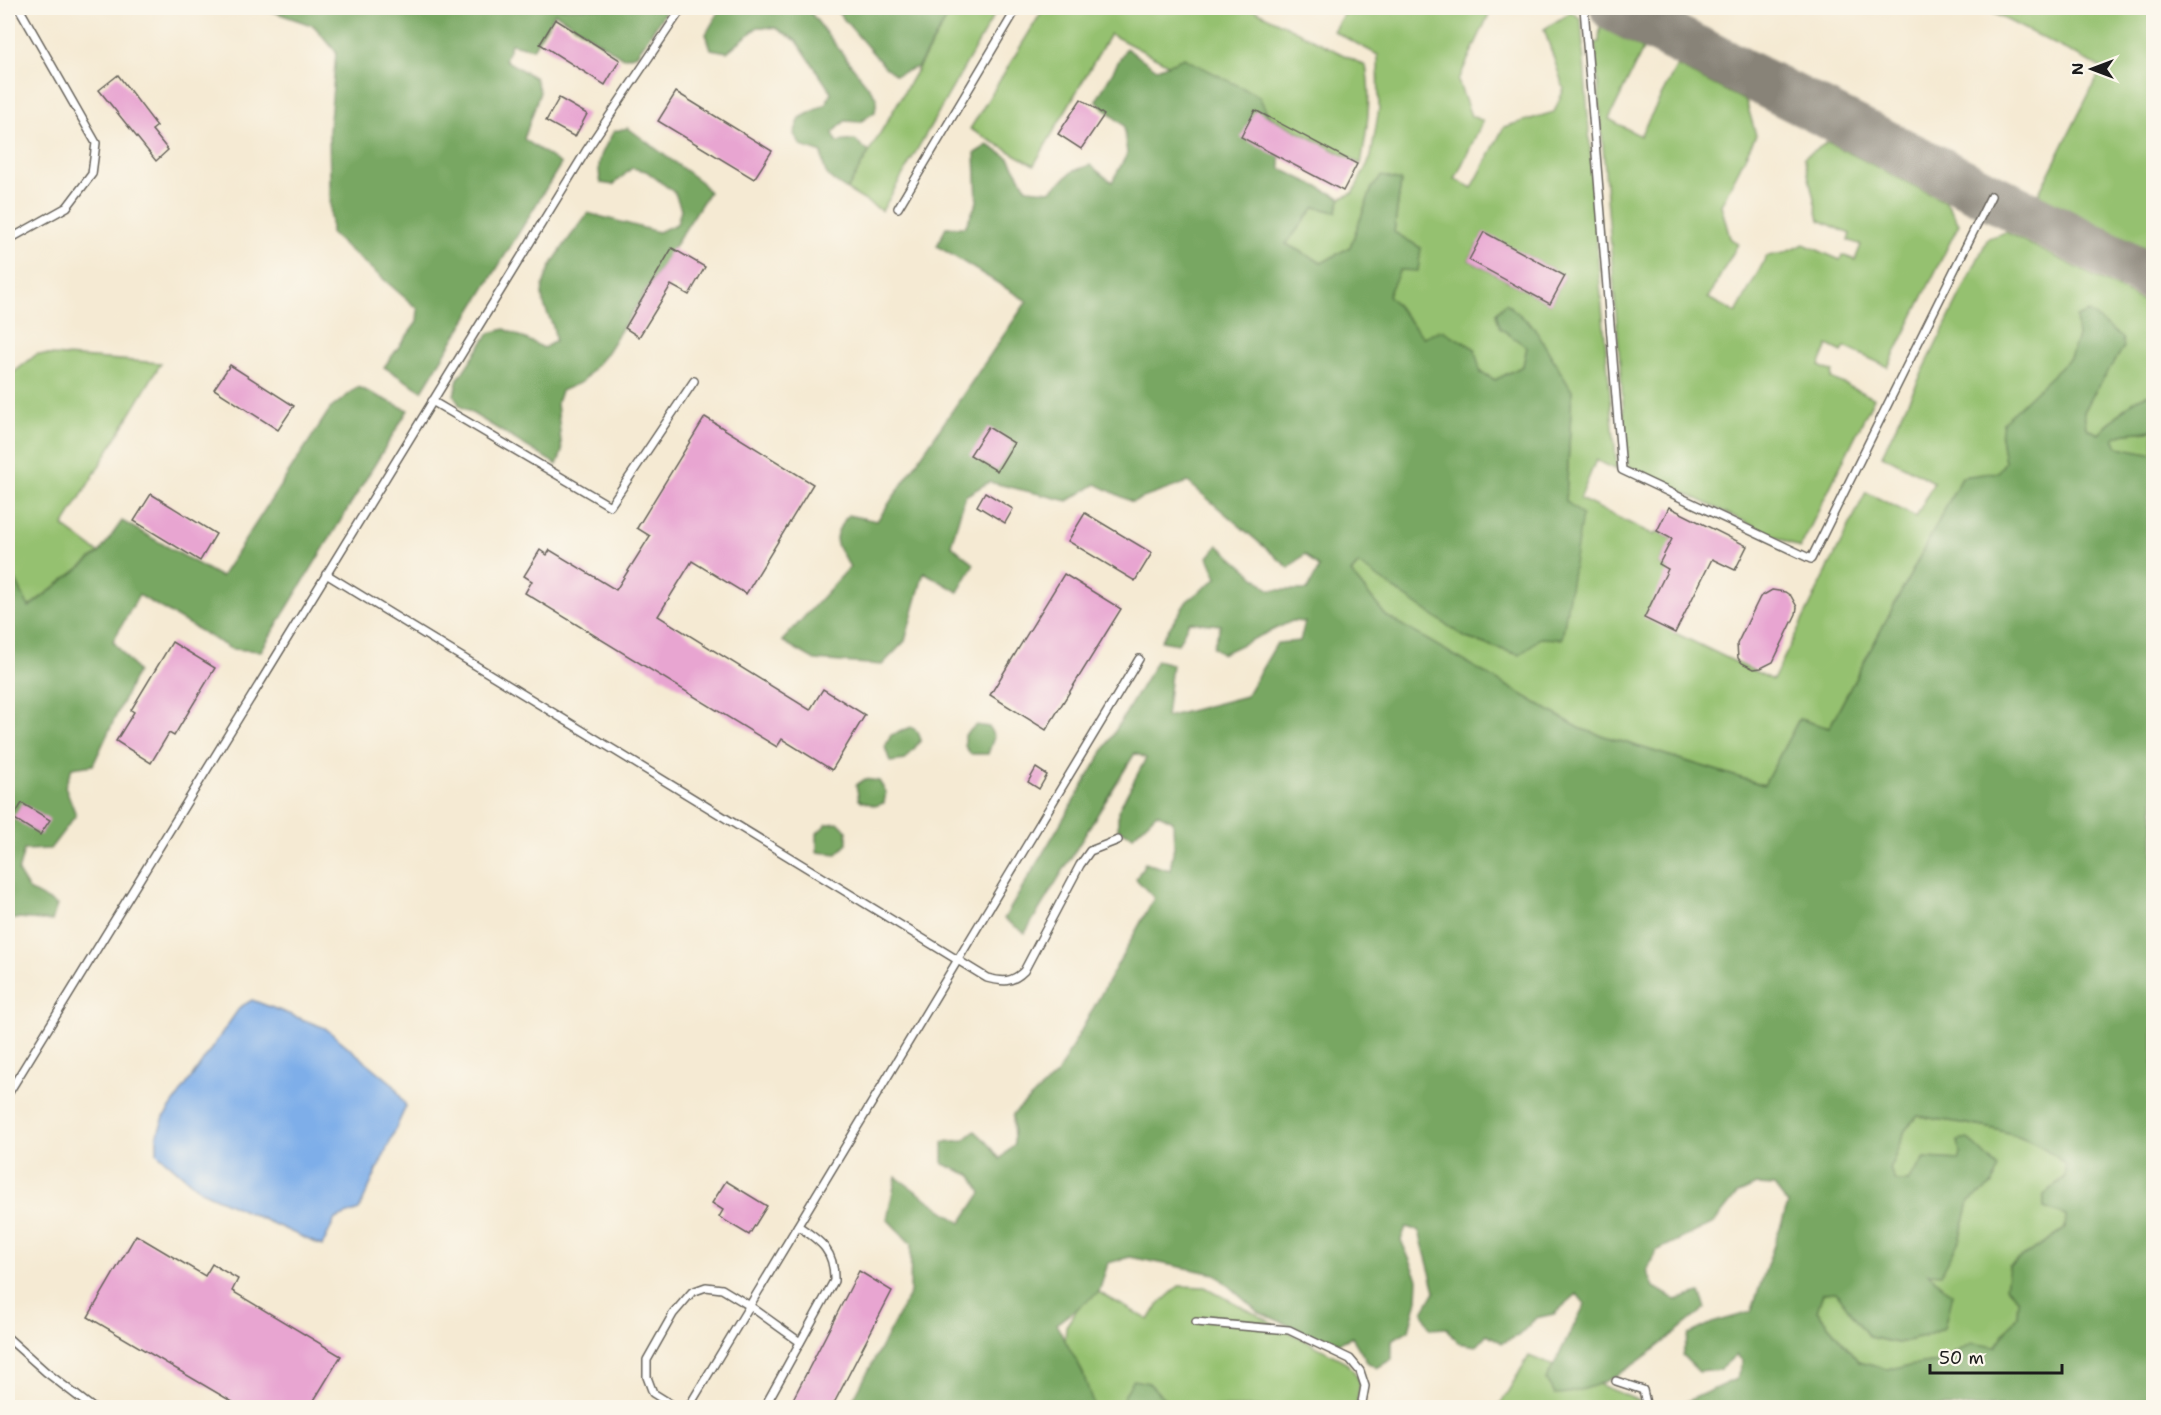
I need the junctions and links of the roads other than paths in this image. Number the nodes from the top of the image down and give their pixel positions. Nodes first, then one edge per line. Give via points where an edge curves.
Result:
1 (19, 8) edge
2 (682, 8) edge
3 (1017, 8) edge
4 (1584, 8) edge
5 (1991, 196) dead end
6 (898, 208) dead end
7 (8, 240) edge
8 (693, 381) dead end
9 (432, 401) junction
10 (326, 574) junction
11 (1139, 659) dead end
12 (1118, 840) dead end
13 (958, 961) junction
14 (8, 1094) edge
15 (798, 1226) junction
16 (750, 1306) junction
17 (1196, 1323) dead end
18 (8, 1338) edge
19 (800, 1342) junction
20 (1616, 1381) dead end
21 (93, 1407) edge
22 (677, 1407) edge
23 (688, 1407) edge
24 (764, 1407) edge
25 (1362, 1407) edge
26 (1647, 1407) edge

1 - 7 lane via 96,143 92,174 67,207
2 - 9 lane via 586,151
3 - 6 lane
4 - 5 lane via 1622,470 1811,559
8 - 9 lane via 610,506
9 - 10 lane
10 - 13 lane
10 - 14 lane
11 - 13 lane
12 - 13 lane via 1090,851 1024,971 1015,979 1002,982 987,978
13 - 15 lane
15 - 16 lane
15 - 19 lane via 822,1242 834,1270 834,1281
16 - 19 lane
16 - 22 lane via 722,1289 706,1287 692,1292 673,1314 647,1360 646,1377 653,1393
16 - 23 lane
17 - 25 lane via 1289,1330 1350,1359 1365,1386
18 - 21 lane
19 - 24 lane
20 - 26 lane via 1643,1390

